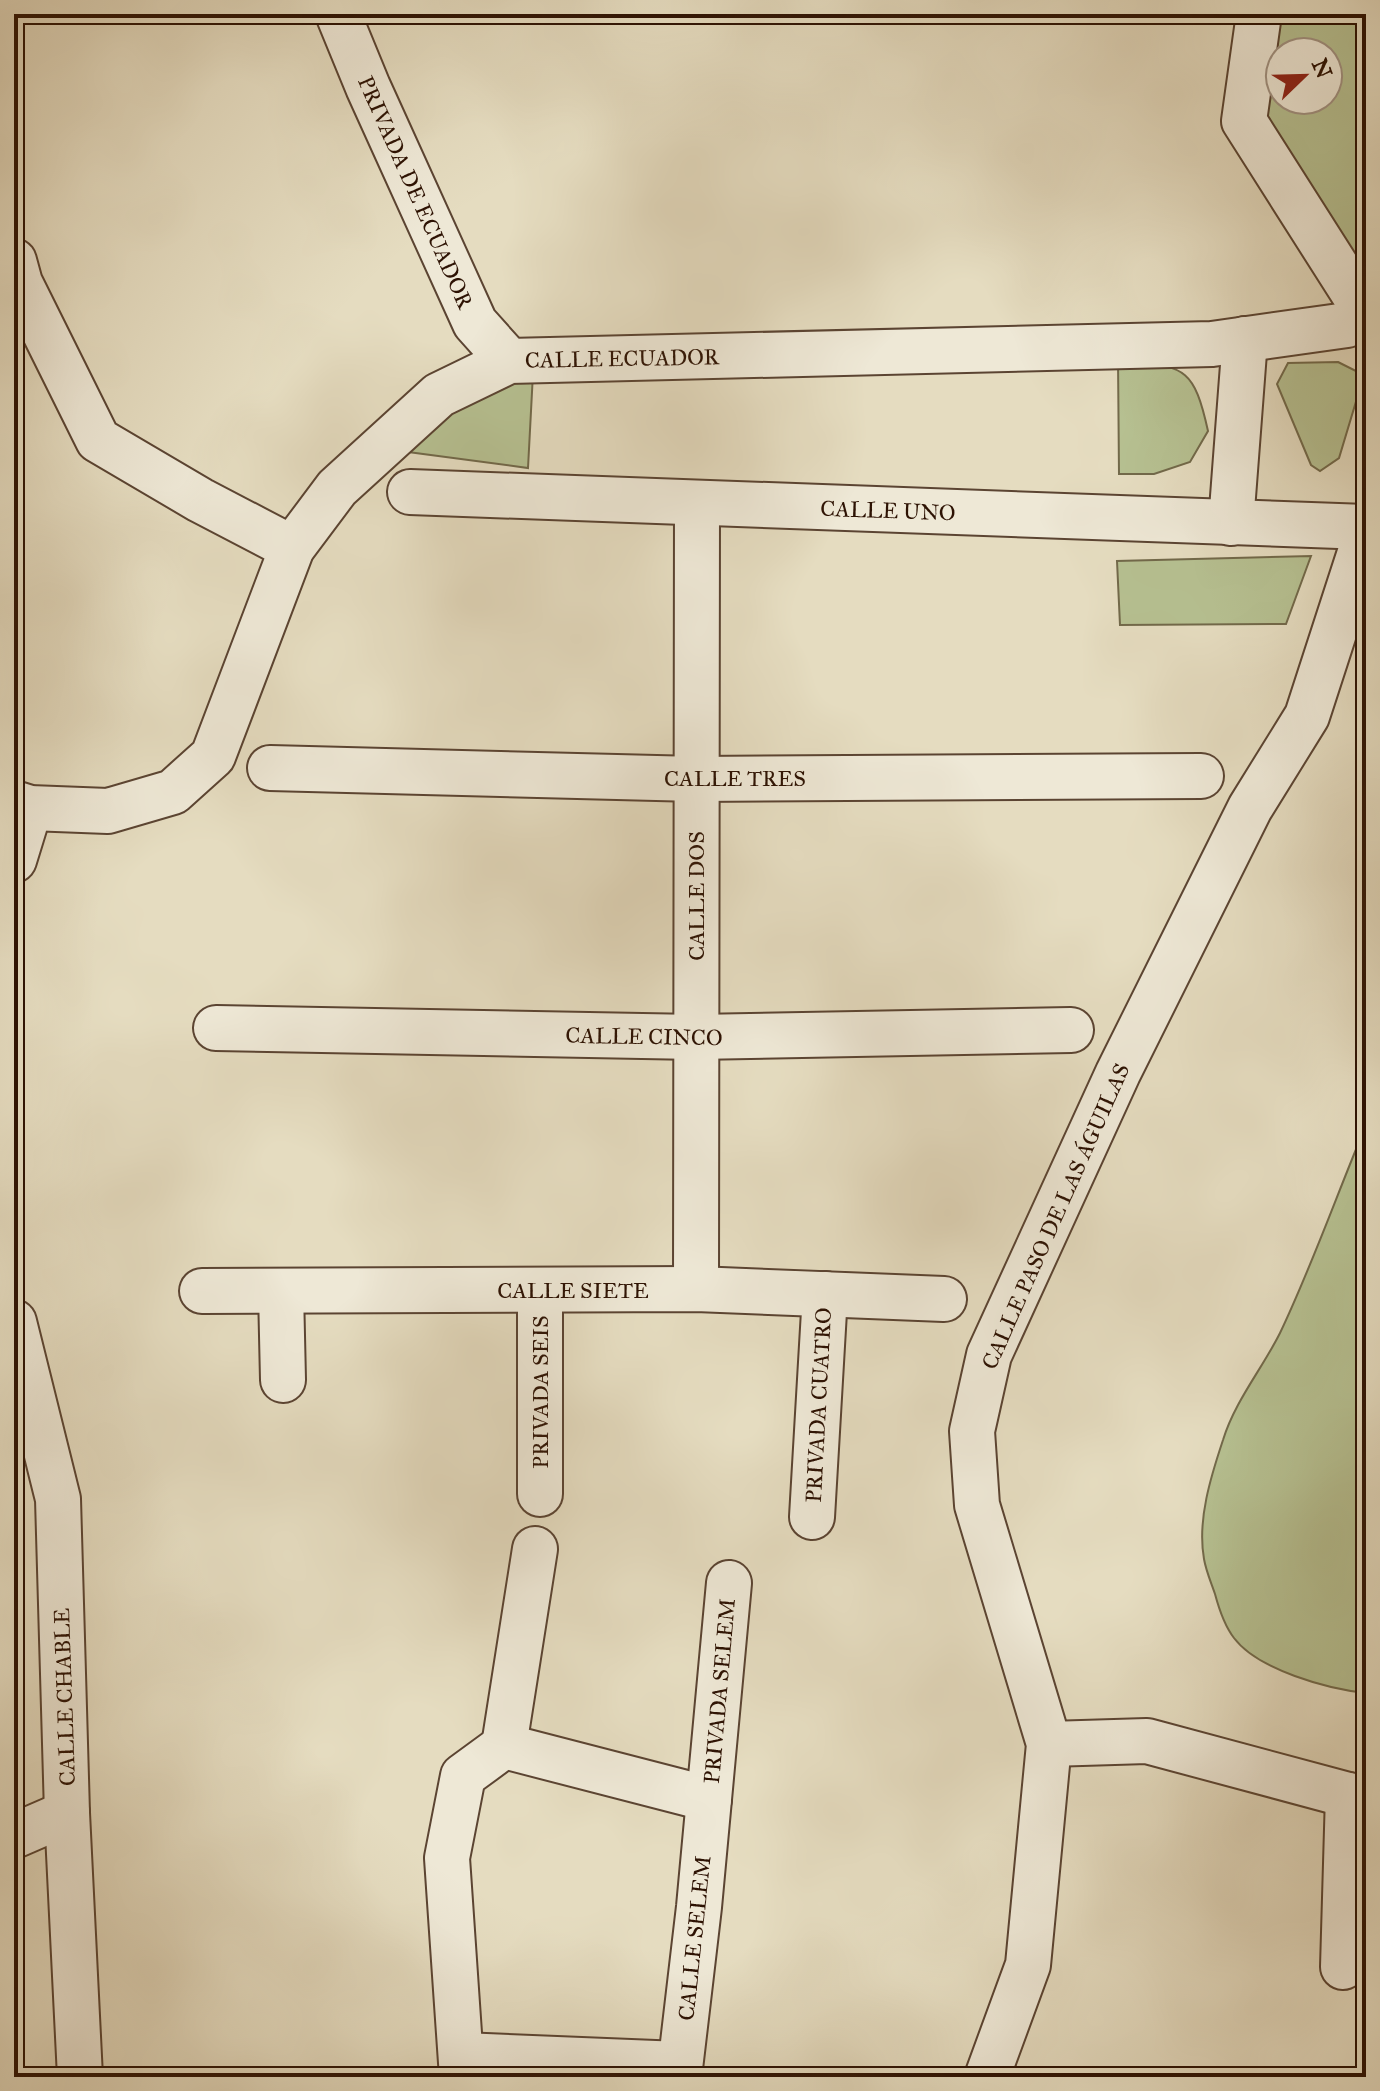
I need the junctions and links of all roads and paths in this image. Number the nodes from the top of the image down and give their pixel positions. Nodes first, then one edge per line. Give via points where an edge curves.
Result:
1 (338, 14) edge
2 (1259, 14) edge
3 (14, 261) edge
4 (1366, 315) edge
5 (1245, 339) junction
6 (509, 361) junction
7 (410, 492) dead end
8 (697, 503) junction
9 (1231, 523) junction
10 (1366, 527) edge
11 (1366, 534) edge
12 (292, 548) junction
13 (270, 768) dead end
14 (1201, 776) dead end
15 (696, 779) junction
16 (22, 806) edge
17 (14, 860) edge
18 (216, 1028) dead end
19 (1071, 1030) dead end
20 (696, 1037) junction
21 (696, 1289) junction
22 (540, 1290) junction
23 (202, 1291) dead end
24 (281, 1291) junction
25 (825, 1294) junction
26 (944, 1299) dead end
27 (14, 1322) edge
28 (283, 1380) dead end
29 (540, 1494) dead end
30 (812, 1517) dead end
31 (535, 1549) dead end
32 (729, 1583) dead end
33 (1049, 1744) junction
34 (504, 1746) junction
35 (1357, 1796) edge
36 (709, 1799) junction
37 (67, 1813) junction
38 (14, 1836) edge
39 (1343, 1967) dead end
40 (462, 2066) edge
41 (680, 2070) edge
42 (80, 2077) edge
43 (987, 2077) edge

1 - 6 street, PRIVADA DE ECUADOR via 475,323
2 - 4 street via 1244,121
3 - 12 street via 98,440
4 - 5 street, CALLE ECUADOR via 1347,325
5 - 6 street, CALLE ECUADOR via 1212,344
5 - 9 street
6 - 12 street, CALLE ECUADOR via 439,395 337,488
7 - 8 street, CALLE UNO
8 - 9 street, CALLE UNO
8 - 15 street, CALLE DOS
9 - 10 street, CALLE UNO
11 - 33 street, CALLE PASO DE LAS ÁGUILAS via 1307,716 1250,808 1201,905 989,1355 972,1431 977,1505
12 - 16 street, CALLE ECUADOR via 213,756 173,792 108,811
13 - 15 street, CALLE TRES
14 - 15 street, CALLE TRES
15 - 20 street, CALLE DOS
16 - 17 street
18 - 20 street, CALLE CINCO
19 - 20 street, CALLE CINCO
20 - 21 street, CALLE DOS
21 - 22 street, CALLE SIETE
21 - 25 street, CALLE SIETE
22 - 24 street, CALLE SIETE
22 - 29 street, PRIVADA SEIS
23 - 24 street, CALLE SIETE
24 - 28 street
25 - 26 street, CALLE SIETE
25 - 30 street, PRIVADA CUATRO
27 - 37 street, CALLE CHABLE via 58,1499
31 - 34 street
32 - 36 street, PRIVADA SELEM
33 - 35 street via 1147,1741
33 - 43 street, CALLE PASO DE LAS ÁGUILAS via 1028,1965
34 - 36 street
34 - 40 street via 463,1776 447,1858
35 - 39 street
36 - 41 street, CALLE SELEM
37 - 38 street
37 - 42 street, CALLE CHABLE
40 - 41 street

